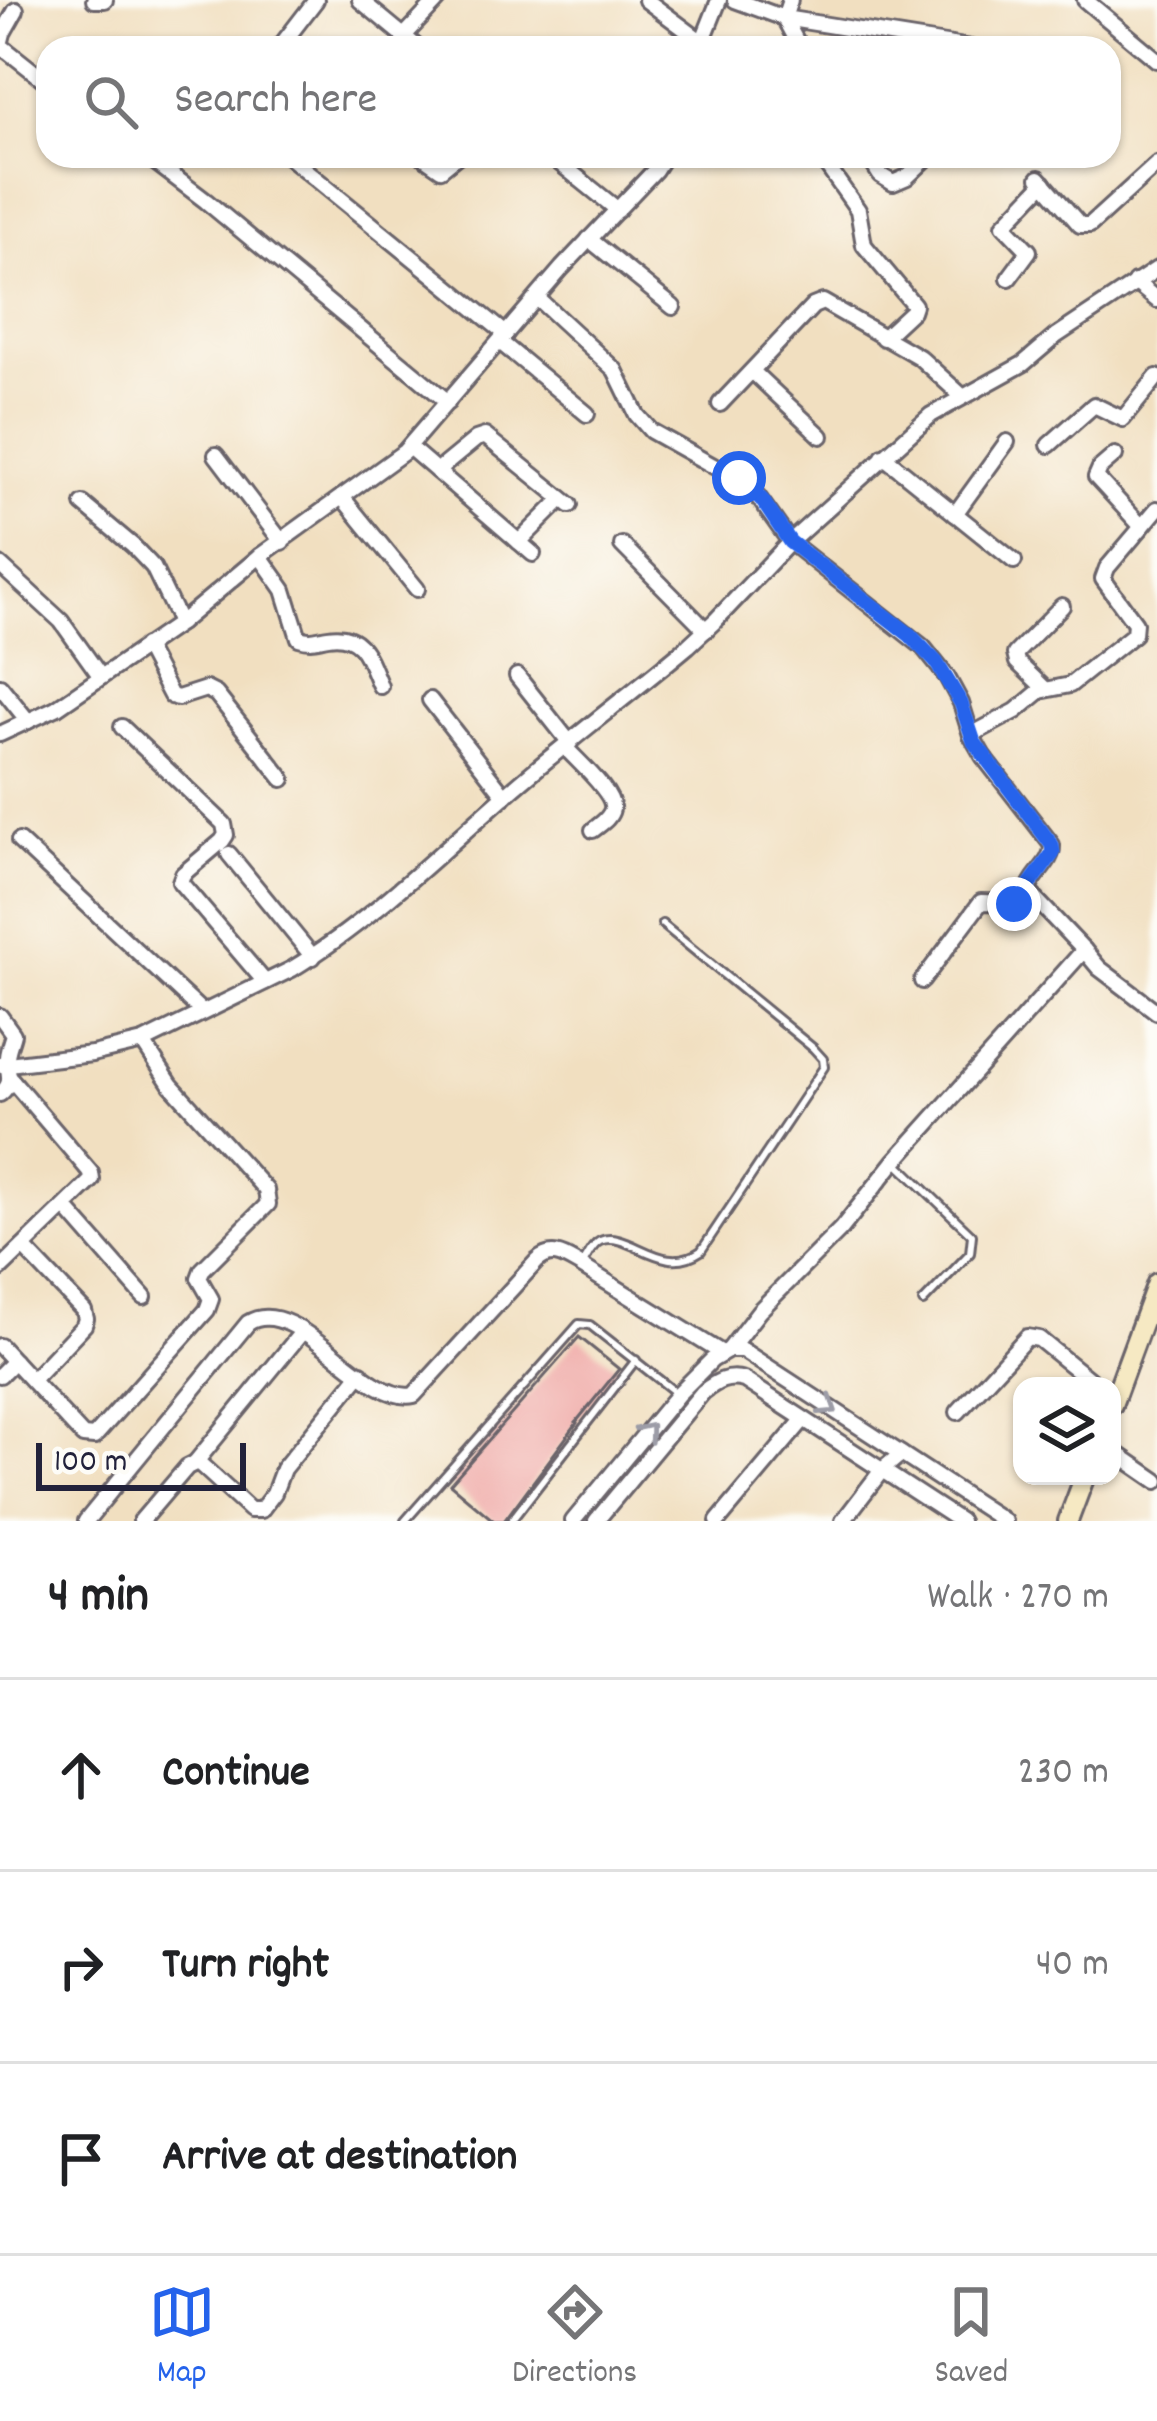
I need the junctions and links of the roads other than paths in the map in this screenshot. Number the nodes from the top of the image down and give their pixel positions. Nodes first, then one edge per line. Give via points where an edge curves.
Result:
1 (94, 0) edge
2 (104, 0) edge
3 (316, 0) edge
4 (360, 0) edge
5 (438, 0) edge
6 (646, 0) edge
7 (718, 0) edge
8 (735, 0) edge
9 (790, 0) edge
10 (1085, 0) edge
11 (16, 10) dead end
12 (784, 18) junction
13 (288, 36) edge
14 (404, 36) joint
15 (690, 36) edge
16 (704, 36) edge
17 (794, 36) edge
18 (896, 36) edge
19 (1157, 60) edge
20 (36, 74) edge
21 (1157, 164) edge
22 (163, 168) edge
23 (302, 168) edge
24 (566, 168) edge
25 (656, 168) edge
26 (828, 168) edge
27 (876, 168) edge
28 (916, 168) edge
29 (618, 210) junction
30 (589, 239) junction
31 (1157, 268) edge
32 (1009, 278) dead end
33 (1135, 282) junction
34 (537, 298) junction
35 (1157, 300) edge
36 (674, 307) dead end
37 (502, 338) junction
38 (883, 338) junction
39 (753, 372) junction
40 (1157, 377) edge
41 (962, 396) junction
42 (448, 401) junction
43 (720, 404) dead end
44 (587, 414) dead end
45 (821, 436) dead end
46 (1007, 442) dead end
47 (1049, 445) dead end
48 (409, 447) junction
49 (216, 455) dead end
50 (1114, 455) dead end
51 (883, 456) junction
52 (437, 471) junction
53 (342, 497) junction
54 (83, 504) dead end
55 (1157, 509) edge
56 (955, 514) junction
57 (1142, 527) junction
58 (282, 542) junction
59 (519, 542) junction
60 (790, 542) junction
61 (622, 545) dead end
62 (533, 554) dead end
63 (260, 556) junction
64 (1014, 561) dead end
65 (0, 566) edge
66 (417, 589) dead end
67 (1062, 606) dead end
68 (180, 623) junction
69 (706, 630) junction
70 (145, 646) junction
71 (101, 676) junction
72 (517, 676) dead end
73 (0, 686) edge
74 (380, 686) dead end
75 (1045, 688) junction
76 (430, 700) dead end
77 (28, 722) junction
78 (122, 727) dead end
79 (0, 734) edge
80 (970, 735) junction
81 (568, 745) junction
82 (283, 779) dead end
83 (506, 796) junction
84 (593, 830) dead end
85 (20, 842) dead end
86 (229, 854) dead end
87 (1030, 896) junction
88 (662, 924) dead end
89 (1084, 950) junction
90 (313, 957) junction
91 (265, 982) junction
92 (922, 982) dead end
93 (201, 1011) junction
94 (1157, 1012) edge
95 (0, 1016) edge
96 (143, 1042) junction
97 (6, 1070) edge
98 (0, 1094) edge
99 (895, 1161) junction
100 (66, 1208) junction
101 (23, 1247) junction
102 (581, 1266) junction
103 (0, 1269) edge
104 (1157, 1283) edge
105 (144, 1297) dead end
106 (923, 1302) dead end
107 (302, 1332) junction
108 (0, 1346) edge
109 (726, 1351) junction
110 (14, 1360) junction
111 (636, 1360) junction
112 (361, 1373) junction
113 (0, 1375) edge
114 (1086, 1377) edge
115 (729, 1378) junction
116 (32, 1380) junction
117 (1121, 1380) edge
118 (678, 1394) junction
119 (958, 1412) dead end
120 (803, 1420) junction
121 (901, 1454) junction
122 (1121, 1456) edge
123 (195, 1463) junction
124 (882, 1471) junction
125 (1157, 1481) edge
126 (1082, 1485) edge
127 (86, 1521) edge
128 (141, 1521) edge
129 (405, 1521) edge
130 (511, 1521) edge
131 (573, 1521) edge
132 (596, 1521) edge
133 (718, 1521) edge
134 (842, 1521) edge
135 (960, 1521) edge
136 (1004, 1521) edge
137 (1068, 1521) edge

1 - 2 street
3 - 13 street
4 - 14 street
5 - 14 street
6 - 15 street
7 - 16 street
8 - 12 street
9 - 12 street
10 - 19 street
11 - 20 street via 0,45
12 - 17 street
12 - 18 street
21 - 32 street via 1085,226 1042,181 1004,225 1029,251
22 - 42 street
23 - 37 street
24 - 29 street
25 - 29 street
26 - 38 street via 858,210 865,244 914,305
27 - 28 street via 892,183
29 - 30 street
30 - 34 street
30 - 36 street
31 - 33 street
33 - 35 street
33 - 41 street via 1023,364
34 - 37 street
34 - 60 street via 615,370 644,424 751,487
37 - 42 street
37 - 44 street
38 - 39 street via 818,303
38 - 41 street via 931,365
39 - 43 street
39 - 45 street
40 - 47 street via 1123,419 1094,405
41 - 51 street
42 - 48 street
46 - 56 street
48 - 52 street
48 - 53 street
49 - 58 street
50 - 57 street via 1096,477
51 - 56 street
51 - 60 street
52 - 59 street
52 - 59 street via 485,436 566,502
53 - 58 street
53 - 66 street
54 - 68 street via 153,567
55 - 57 street
56 - 64 street
57 - 75 street via 1102,579 1135,623 1134,634 1070,686
58 - 63 street
59 - 62 street
60 - 69 street
60 - 80 street via 923,647 961,703
61 - 69 street
63 - 68 street
63 - 74 street via 305,641 356,640
65 - 71 street via 61,621
67 - 75 street via 1015,654
68 - 70 street
69 - 81 street
70 - 71 street
70 - 82 street via 171,696 216,694
71 - 77 street
72 - 81 street
73 - 77 street
75 - 80 street
76 - 83 street
77 - 79 street
78 - 91 street via 224,824 223,841 180,882
80 - 87 street via 1052,845
81 - 83 street
81 - 84 street via 611,796 608,818
83 - 90 street
85 - 93 street
86 - 90 street
87 - 89 street
87 - 92 street via 981,902
88 - 102 lane via 813,1048 824,1067 700,1250 677,1261 602,1240
89 - 94 street
89 - 99 street
90 - 91 street
91 - 93 street
93 - 96 street
95 - 97 street via 13,1034
96 - 97 street
96 - 116 street via 266,1190 268,1204 202,1270 211,1304 100,1433 83,1436
97 - 98 street via 9,1086
97 - 100 street via 91,1173
99 - 106 lane via 972,1235 970,1253
99 - 109 street
100 - 101 street
100 - 105 street
101 - 103 street
101 - 116 street via 86,1319
102 - 109 street
102 - 112 street via 544,1255 414,1395 397,1396
104 - 117 street
107 - 112 street
107 - 123 street
107 - 127 street via 284,1318 248,1322
108 - 110 street
109 - 115 street
109 - 118 street
109 -> 121 street via 742,1350
110 - 113 street
110 - 116 street
111 - 118 lane
111 - 129 lane via 590,1325 573,1327
111 - 130 lane
112 - 123 street via 283,1469 261,1510 250,1510
114 - 119 street via 1027,1337
115 - 120 street
115 - 132 street via 703,1392
131 -> 118 street
120 - 124 street
120 - 133 street
121 - 124 street
121 - 136 street
122 - 125 street
123 - 128 street
124 - 134 street
124 - 135 street
126 - 137 street

